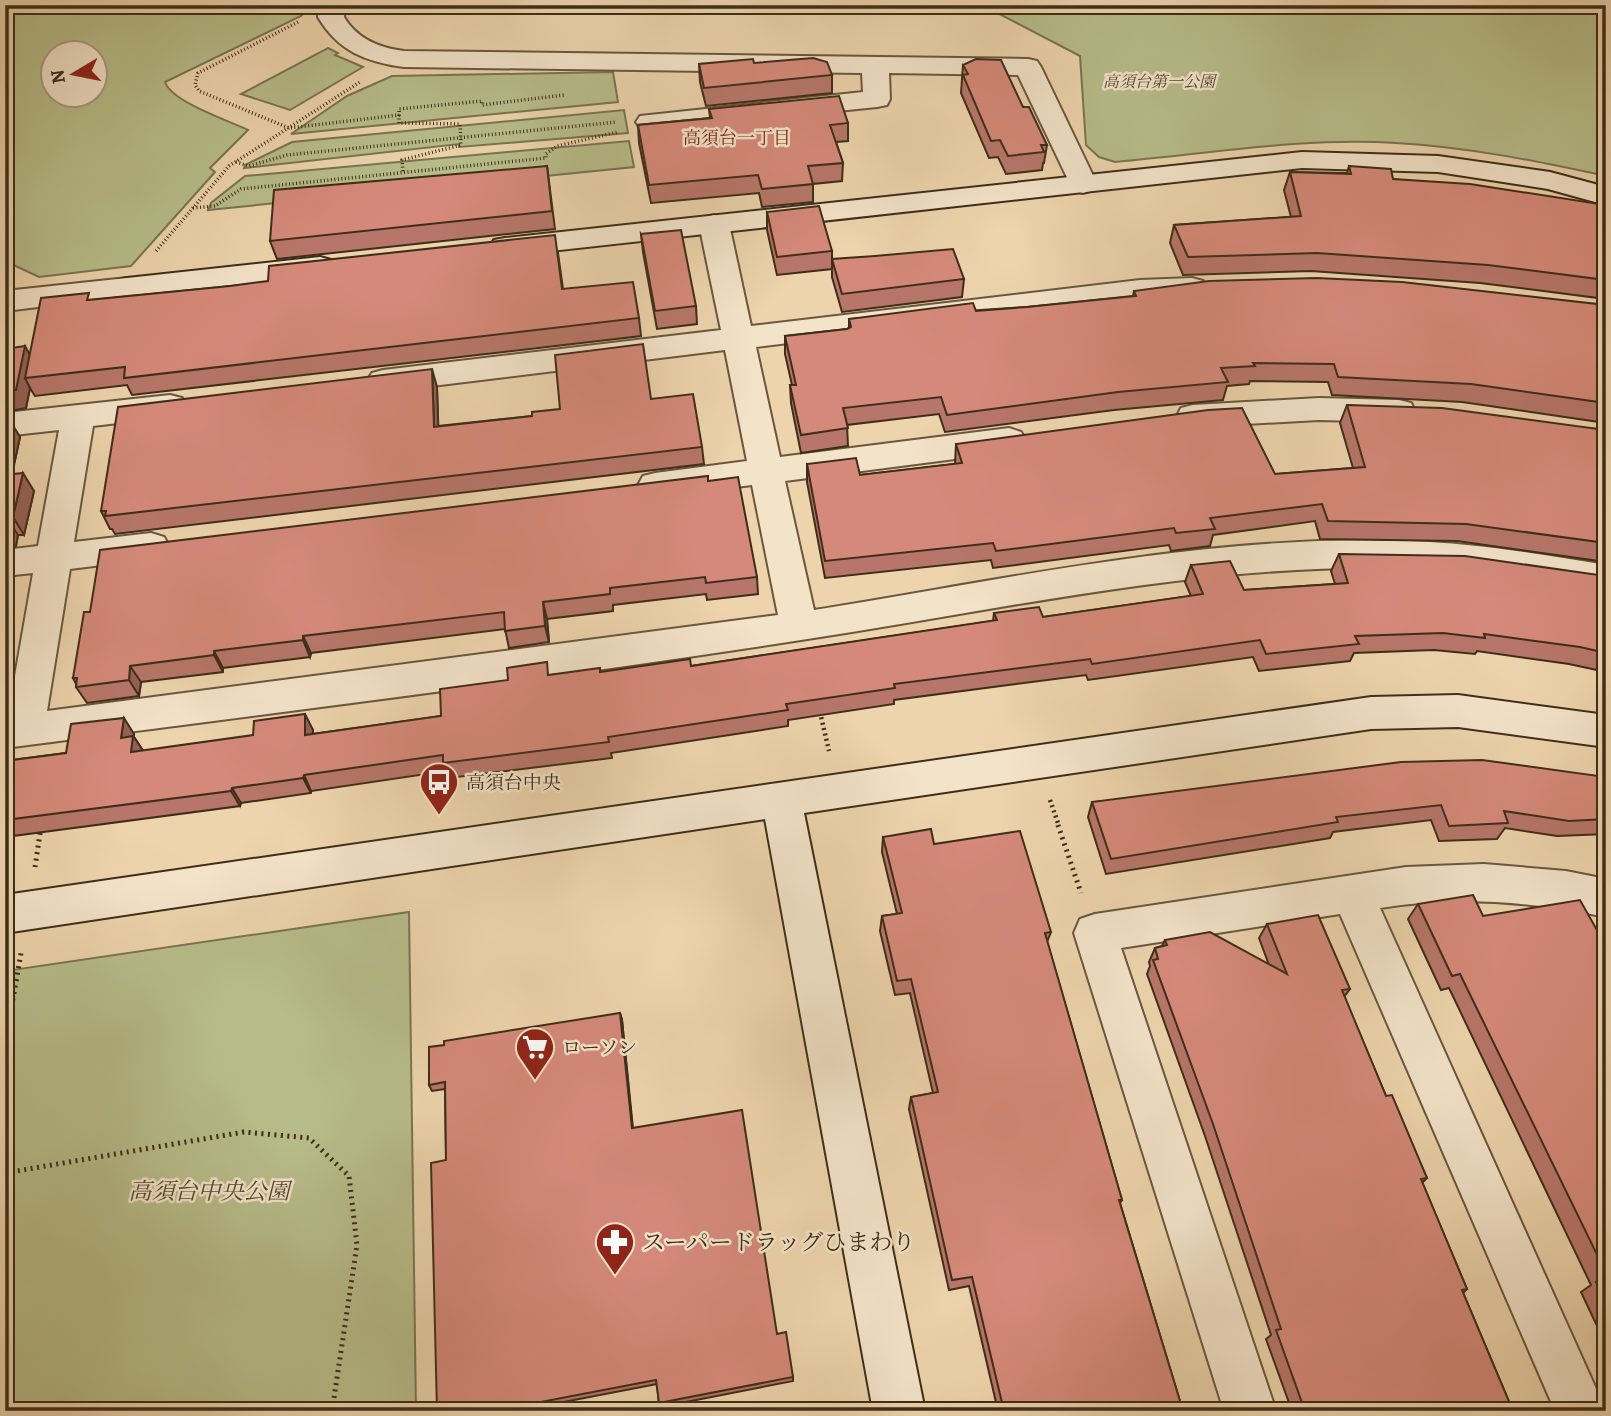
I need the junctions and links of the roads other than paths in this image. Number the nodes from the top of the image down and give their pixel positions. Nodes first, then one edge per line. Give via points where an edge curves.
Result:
1 (331, 7) edge
2 (875, 65) junction
3 (637, 121) road end
4 (1083, 184) junction
5 (1606, 196) edge
6 (714, 224) junction
7 (482, 249) edge
8 (346, 264) edge
9 (1217, 286) edge
10 (5, 301) edge
11 (740, 339) junction
12 (354, 384) edge
13 (202, 402) edge
14 (1434, 412) edge
15 (78, 416) junction
16 (1163, 420) edge
17 (5, 425) edge
18 (1040, 436) edge
19 (769, 472) junction
20 (618, 490) edge
21 (180, 542) edge
22 (56, 557) junction
23 (5, 563) edge
24 (1606, 579) edge
25 (799, 626) junction
26 (15, 730) edge
27 (1606, 731) edge
28 (781, 799) junction
29 (1352, 893) junction
30 (1606, 898) edge
31 (5, 914) edge
32 (899, 1411) edge
33 (1250, 1411) edge
34 (1581, 1411) edge

1 - 2 street via 335,25 356,44 404,59
2 - 3 street via 877,99
2 - 4 street via 1028,67
4 - 5 street via 1302,160 1438,164 1550,181
4 - 6 street
6 - 7 street
6 - 11 street
8 - 10 street
9 - 11 street via 1140,290
11 - 12 street
11 - 19 street
13 - 15 street
14 - 16 street via 1320,409
15 - 17 street
15 - 22 street
18 - 19 street
19 - 20 street
19 - 25 street
21 - 22 street
22 - 23 street
22 - 26 street
24 - 25 street via 1558,568 1429,553 1323,557 1196,565
25 - 26 street
27 - 28 street via 1458,711 1371,713
28 - 31 street
28 - 32 street
29 - 30 street via 1484,882
29 - 33 street via 1095,933
29 - 34 street

